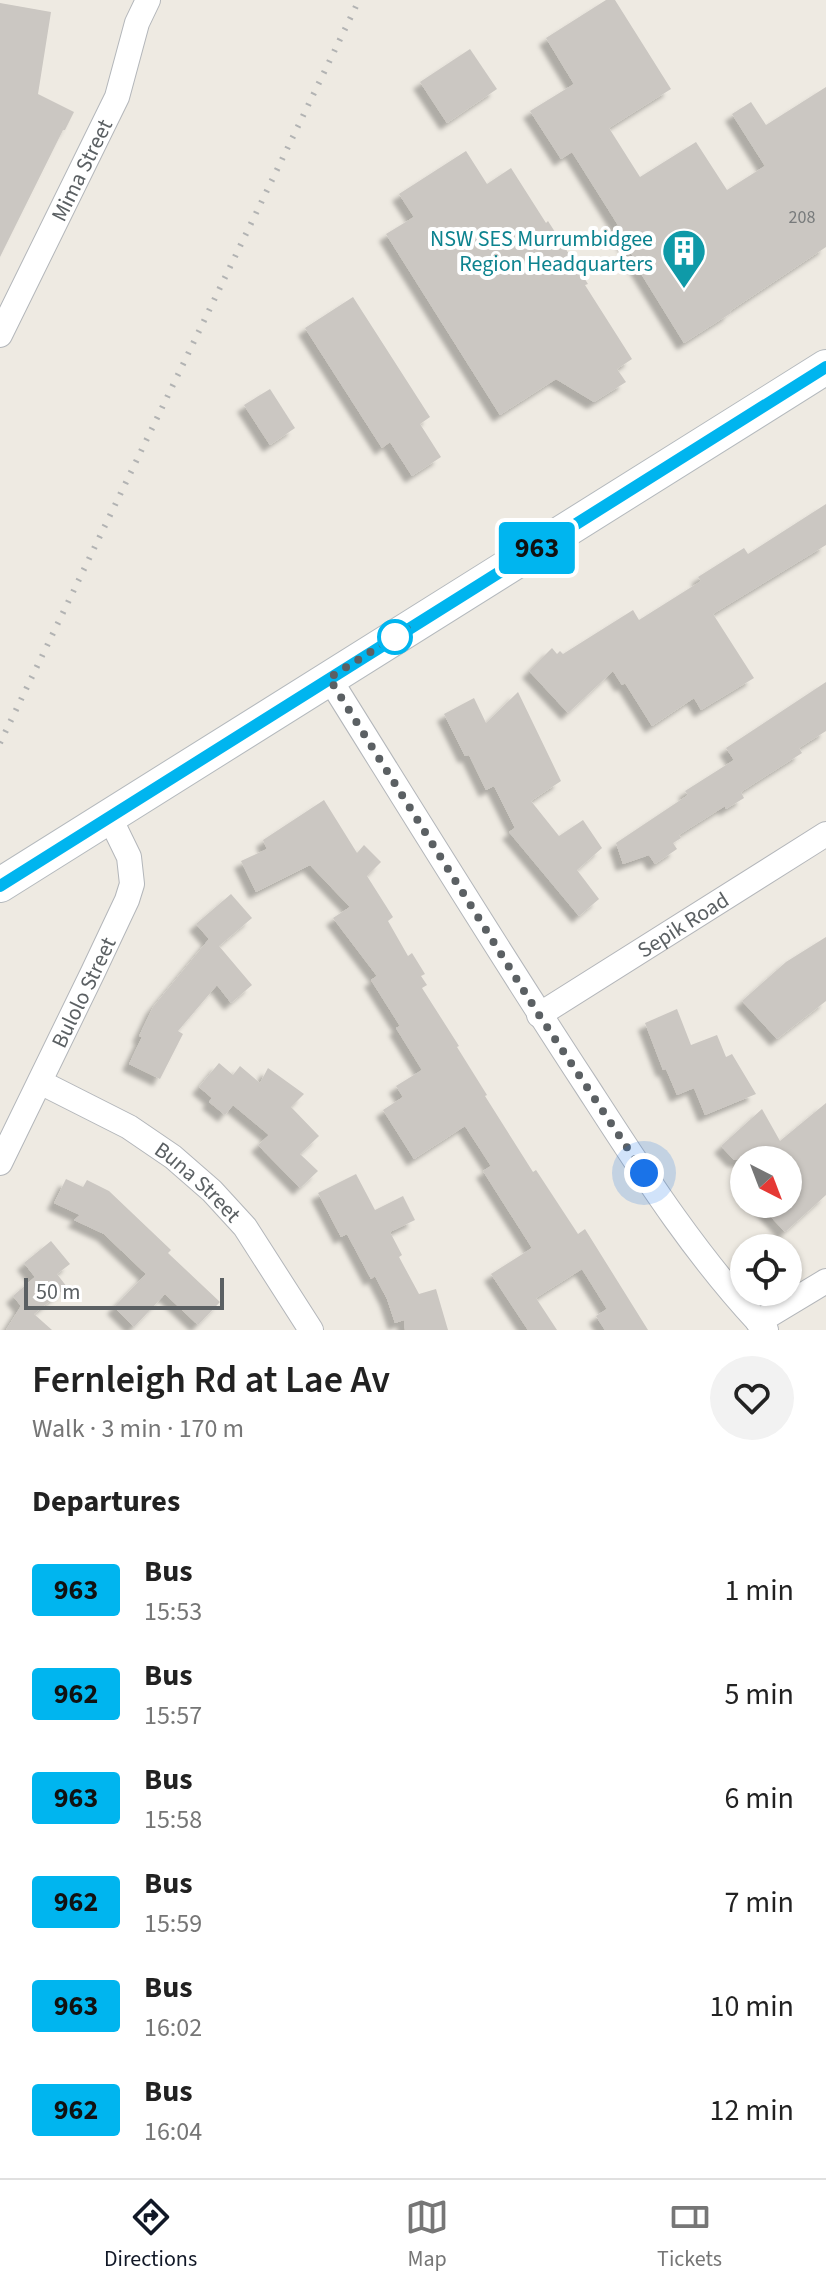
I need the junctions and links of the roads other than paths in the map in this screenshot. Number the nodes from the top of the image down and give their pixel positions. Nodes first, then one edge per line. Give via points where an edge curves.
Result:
1 (148, 0) edge
2 (0, 335) edge
3 (826, 367) edge
4 (329, 678) junction
5 (110, 818) junction
6 (826, 834) edge
7 (0, 885) edge
8 (539, 1015) junction
9 (40, 1082) junction
10 (0, 1163) edge
11 (826, 1281) edge
12 (762, 1326) edge
13 (311, 1330) edge

1 - 2 street, Mima Street via 117,97
3 - 4 street
4 - 5 street
4 - 8 street
5 - 7 street
5 - 9 street, Bulolo Street via 129,857 132,884
6 - 8 street, Sepik Road
8 - 12 street via 698,1252
9 - 10 street, Bulolo Street
9 - 13 street, Buna Street via 129,1127 212,1191 245,1227
11 - 12 street

